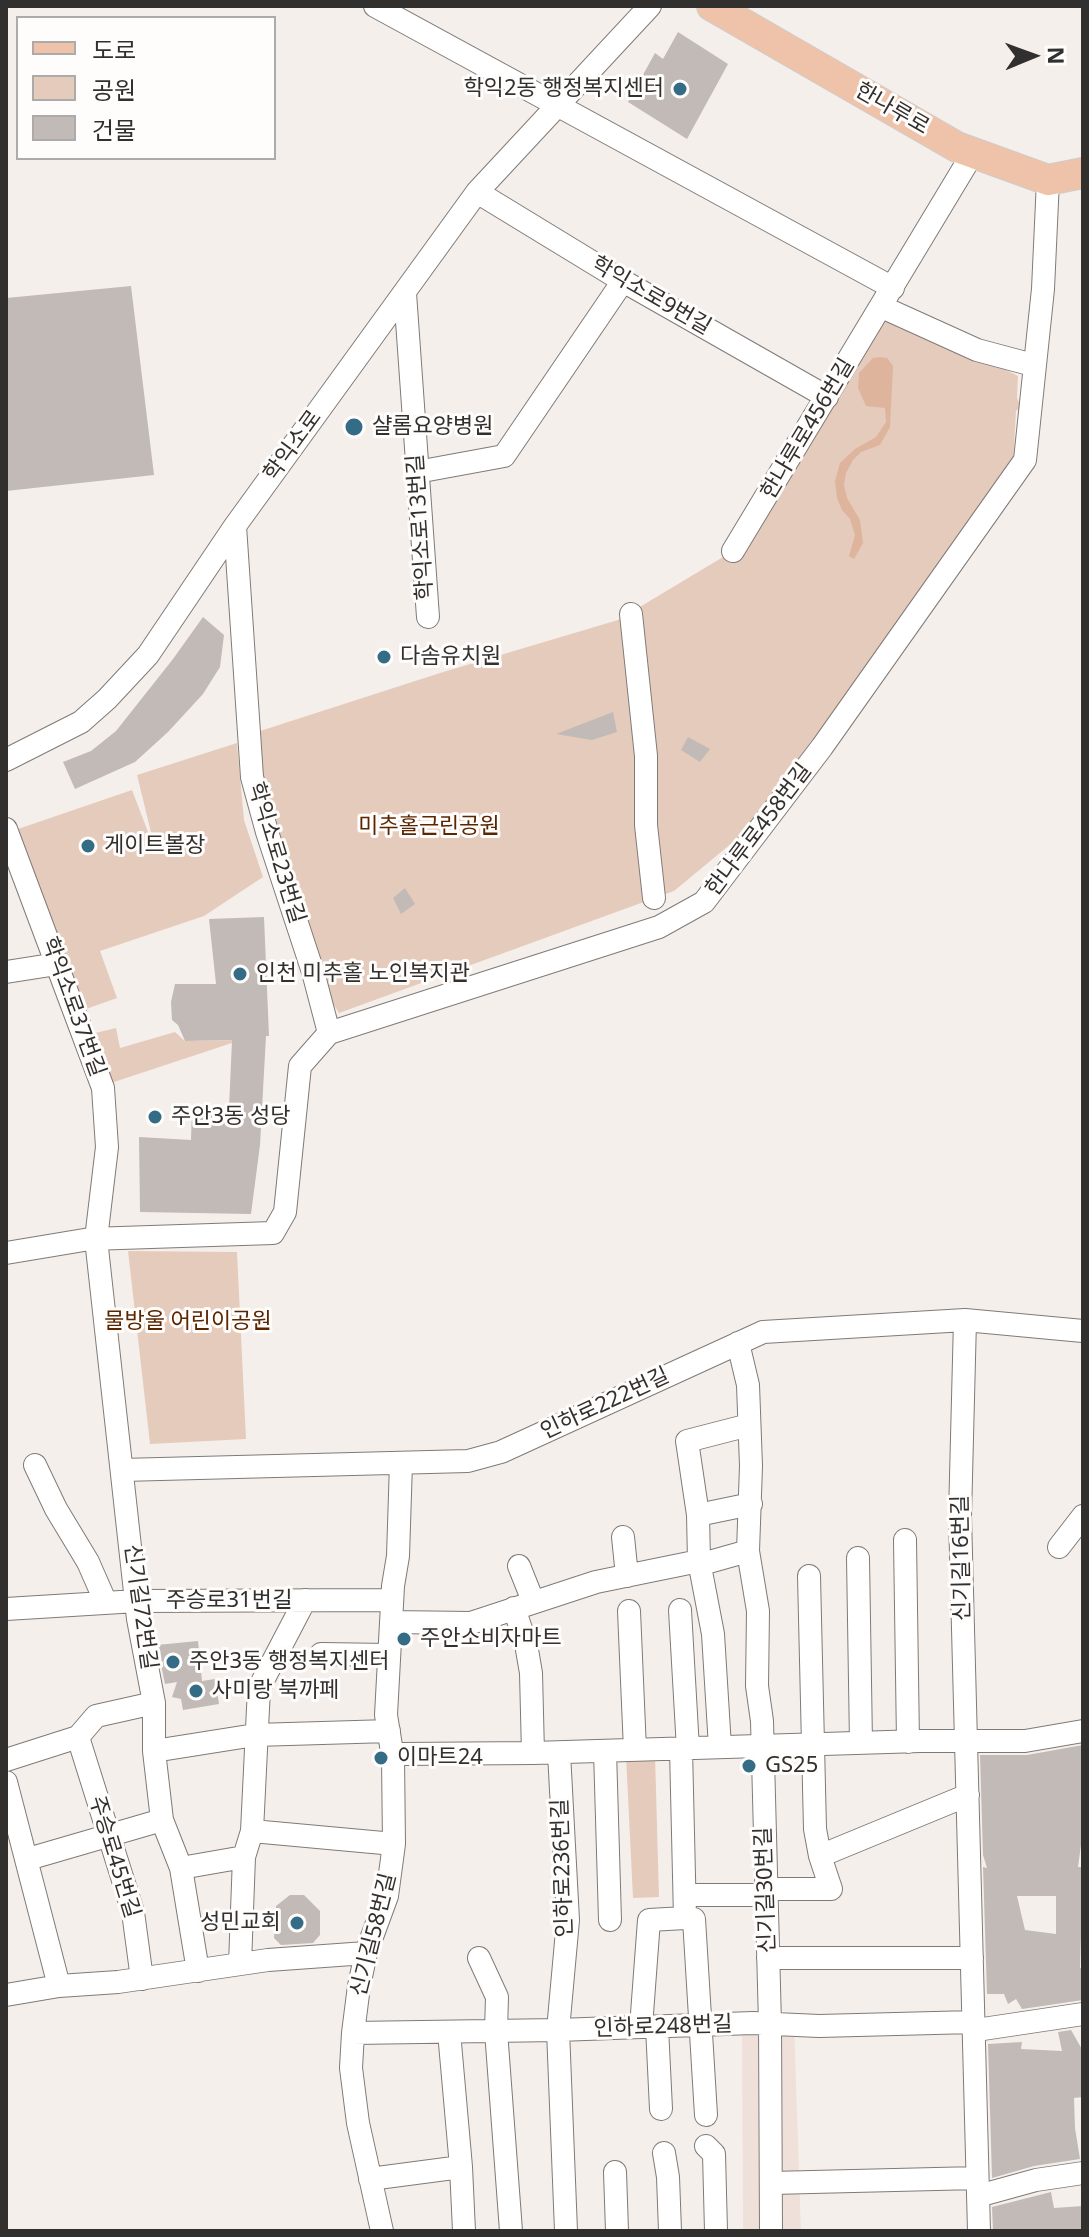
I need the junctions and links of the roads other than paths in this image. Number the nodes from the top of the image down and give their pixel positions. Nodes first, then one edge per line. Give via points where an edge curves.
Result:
1 (375, 6) edge
2 (650, 6) edge
3 (712, 6) edge
4 (559, 105) junction
5 (973, 153) junction
6 (1083, 173) edge
7 (1048, 180) junction
8 (477, 192) junction
9 (623, 281) junction
10 (405, 293) junction
11 (888, 297) junction
12 (1033, 365) junction
13 (827, 397) junction
14 (417, 472) junction
15 (235, 526) junction
16 (733, 551) dead end
17 (631, 614) dead end
18 (428, 617) dead end
19 (6, 760) edge
20 (6, 829) edge
21 (654, 898) dead end
22 (57, 964) junction
23 (6, 972) edge
24 (329, 1033) junction
25 (96, 1239) junction
26 (6, 1253) edge
27 (965, 1320) junction
28 (1083, 1331) edge
29 (738, 1343) junction
30 (749, 1425) junction
31 (401, 1463) junction
32 (35, 1465) dead end
33 (122, 1470) junction
34 (751, 1504) junction
35 (698, 1515) junction
36 (1083, 1516) edge
37 (623, 1537) dead end
38 (905, 1540) dead end
39 (1059, 1547) dead end
40 (748, 1551) junction
41 (858, 1558) dead end
42 (699, 1561) junction
43 (519, 1566) dead end
44 (627, 1576) junction
45 (809, 1576) dead end
46 (305, 1600) junction
47 (137, 1601) junction
48 (106, 1603) junction
49 (523, 1605) junction
50 (6, 1609) edge
51 (680, 1610) dead end
52 (391, 1611) junction
53 (629, 1611) dead end
54 (321, 1654) dead end
55 (389, 1655) junction
56 (154, 1703) junction
57 (389, 1731) junction
58 (1083, 1731) edge
59 (255, 1735) junction
60 (78, 1737) junction
61 (966, 1741) junction
62 (908, 1742) junction
63 (861, 1743) junction
64 (813, 1745) junction
65 (762, 1746) junction
66 (720, 1747) junction
67 (684, 1749) junction
68 (635, 1750) junction
69 (154, 1751) junction
70 (605, 1751) junction
71 (533, 1753) junction
72 (559, 1753) junction
73 (393, 1758) junction
74 (6, 1760) edge
75 (6, 1782) edge
76 (968, 1795) junction
77 (162, 1820) junction
78 (252, 1831) junction
79 (109, 1837) junction
80 (394, 1844) junction
81 (820, 1856) junction
82 (244, 1857) junction
83 (28, 1859) junction
84 (181, 1868) junction
85 (766, 1892) junction
86 (685, 1895) junction
87 (685, 1918) junction
88 (610, 1920) dead end
89 (366, 1953) junction
90 (479, 1958) dead end
91 (768, 1958) junction
92 (972, 1958) junction
93 (240, 1964) junction
94 (198, 1971) junction
95 (142, 1979) junction
96 (59, 1986) junction
97 (6, 1995) edge
98 (1083, 2014) edge
99 (770, 2024) junction
100 (973, 2024) junction
101 (699, 2025) junction
102 (649, 2027) junction
103 (558, 2030) junction
104 (496, 2031) junction
105 (449, 2032) junction
106 (353, 2033) junction
107 (661, 2109) dead end
108 (706, 2115) dead end
109 (706, 2146) dead end
110 (664, 2153) dead end
111 (461, 2167) junction
112 (615, 2172) dead end
113 (1083, 2173) edge
114 (370, 2179) junction
115 (771, 2183) junction
116 (978, 2187) junction
117 (382, 2231) edge
118 (464, 2231) edge
119 (511, 2231) edge
120 (566, 2231) edge
121 (617, 2231) edge
122 (670, 2231) edge
123 (716, 2231) edge
124 (771, 2231) edge
125 (979, 2231) edge

1 - 4 street
2 - 4 street, 학익소로
3 - 5 main road, 한나루로
4 - 8 street, 학익소로
4 - 11 street
5 - 7 main road, 한나루로
5 - 11 street, 한나루로456번길
6 - 7 main road
7 - 12 street, 한나루로458번길
8 - 9 street, 학익소로9번길
8 - 10 street, 학익소로
9 - 13 street, 학익소로9번길
9 - 14 street via 504,456
10 - 14 street, 학익소로13번길
10 - 15 street, 학익소로
11 - 12 street via 977,350
11 - 13 street, 한나루로456번길
12 - 24 street, 한나루로458번길 via 1025,460 822,747 704,902 659,927
13 - 16 street, 한나루로456번길
14 - 18 street, 학익소로13번길
15 - 19 street, 학익소로 via 148,655 107,699 81,722
15 - 24 street, 학익소로23번길 via 252,777
17 - 21 street
20 - 22 street, 학익소로37번길
22 - 23 street
22 - 25 street, 학익소로37번길 via 103,1088 107,1147
24 - 25 street via 300,1066 285,1212 273,1233
25 - 26 street
25 - 33 street, 신기길72번길
27 - 28 street, 인하로222번길
27 - 29 street, 인하로222번길 via 763,1332
27 - 61 street, 신기길16번길 via 960,1516
29 - 30 street, 신기길30번길 via 748,1385
29 - 31 street, 인하로222번길 via 501,1452 468,1461
30 - 34 street, 신기길30번길
30 - 35 street via 687,1441
31 - 33 street, 인하로222번길
31 - 52 street, 신기길58번길
32 - 48 street
33 - 47 street, 신기길72번길
34 - 35 street
34 - 40 street, 신기길30번길
35 - 42 street
36 - 39 street
37 - 44 street
38 - 62 street
40 - 42 street
40 - 65 street, 신기길30번길 via 758,1611
41 - 63 street
42 - 44 street
42 - 66 street via 713,1634
43 - 49 street
44 - 49 street
45 - 64 street
46 - 47 street, 주승로31번길
46 - 52 street, 주승로31번길
46 - 59 street, 주승로31번길 via 259,1688
47 - 48 street, 주승로31번길
47 - 56 street, 신기길72번길
48 - 50 street, 주승로31번길
49 - 52 street via 471,1623
49 - 71 street
51 - 67 street
52 - 55 street, 신기길58번길
53 - 68 street
54 - 55 street
55 - 57 street, 신기길58번길
56 - 60 street via 96,1716
56 - 69 street, 신기길72번길
57 - 59 street
57 - 73 street, 신기길58번길
58 - 61 street via 1025,1741
59 - 69 street
59 - 78 street
60 - 74 street
60 - 79 street, 주승로45번길
61 - 62 street
61 - 76 street, 신기길16번길
62 - 63 street
63 - 64 street
64 - 65 street
64 - 81 street
65 - 66 street
65 - 85 street, 신기길30번길
66 - 67 street
67 - 68 street
67 - 86 street
68 - 70 street
69 - 77 street, 신기길72번길
70 - 72 street
70 - 88 street
71 - 72 street
71 - 73 street
72 - 103 street, 인하로236번길 via 568,1920
73 - 80 street, 신기길58번길
75 - 83 street
76 - 81 street
76 - 92 street, 신기길16번길
77 - 79 street
77 - 84 street, 신기길72번길
78 - 80 street
78 - 82 street
79 - 83 street
79 - 95 street, 주승로45번길 via 133,1912
80 - 89 street, 신기길58번길 via 387,1896
81 - 85 street via 831,1889
82 - 84 street
82 - 93 street
83 - 96 street
84 - 94 street, 신기길72번길
85 - 86 street
85 - 91 street, 신기길30번길
86 - 87 street
87 - 101 street via 694,1919
87 - 102 street via 649,1920
89 - 93 street
89 - 106 street, 신기길58번길
90 - 104 street via 497,1997
91 - 92 street
91 - 99 street, 신기길30번길
92 - 100 street, 신기길16번길
93 - 94 street
94 - 95 street
95 - 96 street
96 - 97 street
98 - 100 street, 인하로248번길 via 983,2029
99 - 100 street, 인하로248번길
99 - 101 street, 인하로248번길
99 - 115 street, 신기길30번길
100 - 116 street, 신기길16번길
101 - 102 street, 인하로248번길
101 - 108 street
102 - 103 street, 인하로248번길
102 - 107 street
103 - 104 street, 인하로248번길
103 - 120 street, 인하로236번길
104 - 105 street, 인하로248번길
104 - 119 street
105 - 106 street, 인하로248번길
105 - 111 street
106 - 114 street, 신기길58번길 via 351,2068
109 - 123 street via 714,2154
110 - 122 street
111 - 114 street
111 - 118 street
112 - 121 street
113 - 116 street
114 - 117 street, 신기길58번길
115 - 116 street
115 - 124 street, 신기길30번길
116 - 125 street, 신기길16번길

